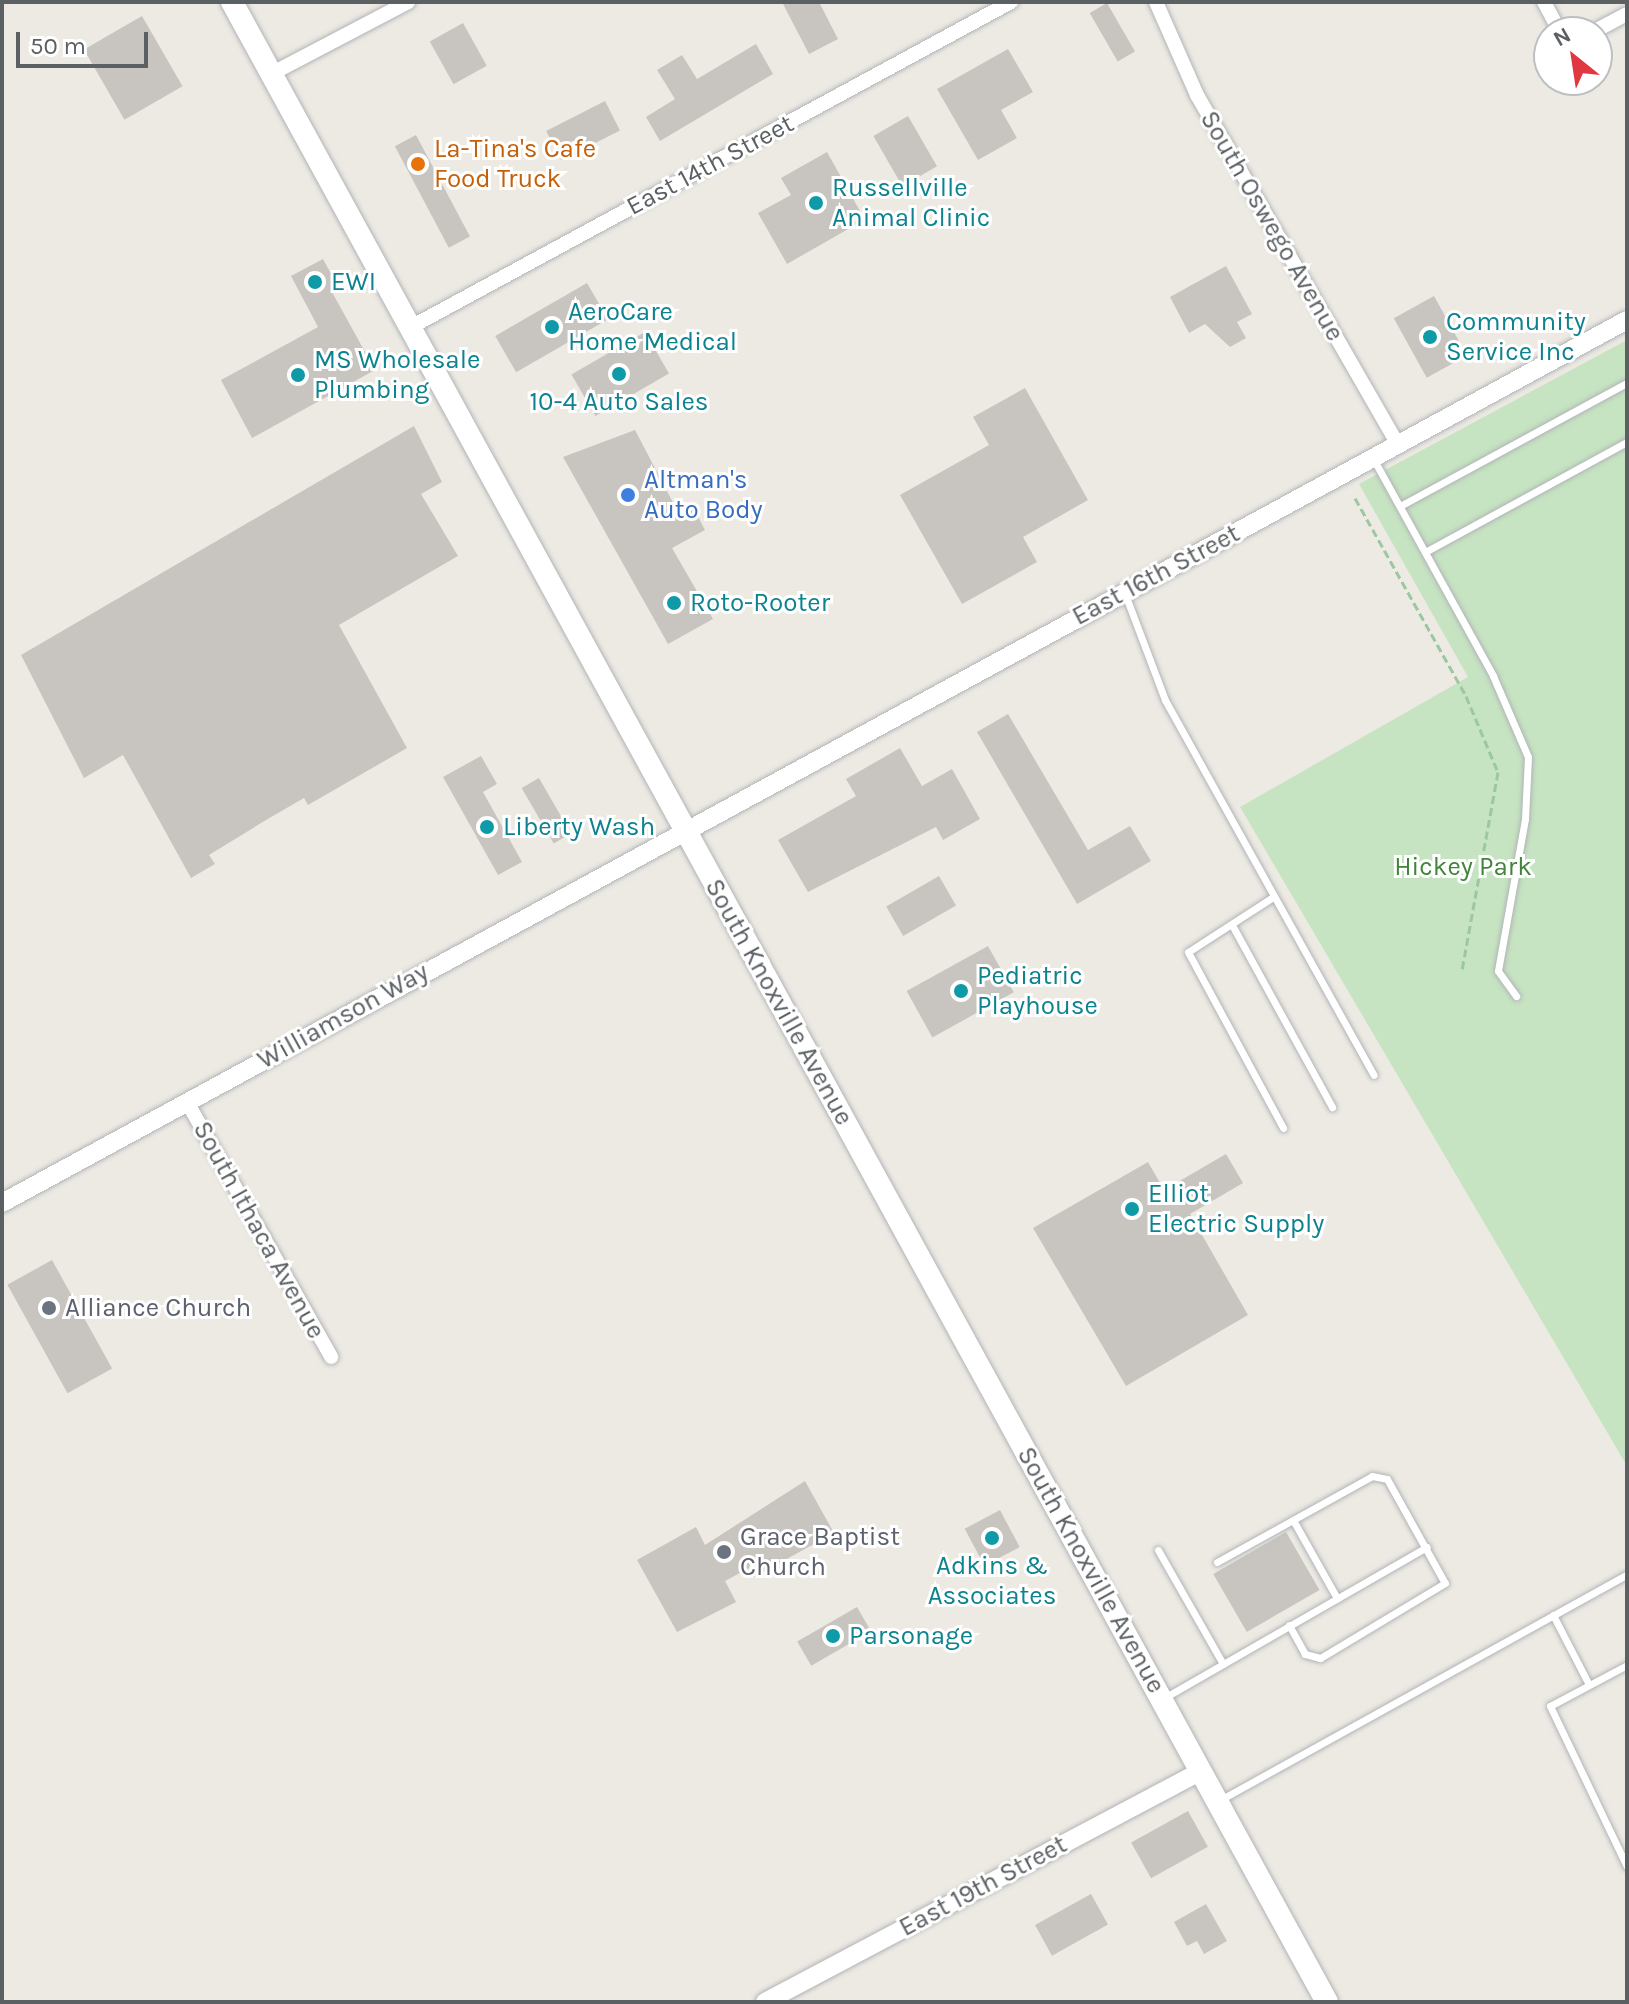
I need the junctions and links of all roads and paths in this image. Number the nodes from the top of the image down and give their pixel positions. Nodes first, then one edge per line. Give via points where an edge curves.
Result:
1 (232, 2) edge
2 (408, 2) edge
3 (1011, 2) edge
4 (1156, 2) edge
5 (271, 74) junction
6 (1627, 320) edge
7 (409, 328) junction
8 (1627, 383) edge
9 (1627, 442) edge
10 (1399, 446) junction
11 (1374, 459) junction
12 (1355, 498) dead end
13 (1400, 506) junction
14 (1425, 552) junction
15 (1125, 592) junction
16 (684, 828) junction
17 (1273, 897) junction
18 (1232, 925) junction
19 (1462, 970) dead end
20 (1516, 996) dead end
21 (1374, 1075) dead end
22 (187, 1102) junction
23 (1332, 1107) dead end
24 (1283, 1128) dead end
25 (2, 1203) edge
26 (331, 1357) dead end
27 (1293, 1520) junction
28 (1427, 1547) junction
29 (1158, 1550) dead end
30 (1217, 1562) dead end
31 (1627, 1574) edge
32 (1337, 1598) junction
33 (1553, 1615) junction
34 (1289, 1625) junction
35 (1223, 1664) junction
36 (1627, 1665) edge
37 (1587, 1681) junction
38 (1162, 1699) junction
39 (1202, 1771) junction
40 (1218, 1801) junction
41 (1627, 1867) edge
42 (765, 2002) edge
43 (1327, 2002) edge

1 - 5 main road, South Knoxville Avenue
2 - 5 street
3 - 7 street, East 14th Street
4 - 10 street, South Oswego Avenue via 1197,95
5 - 7 main road, South Knoxville Avenue
6 - 10 street, East 16th Street
7 - 16 main road, South Knoxville Avenue
8 - 13 lane
9 - 14 lane
10 - 11 street, East 16th Street
11 - 13 lane
11 - 15 street, East 16th Street
12 - 19 path via 1466,696 1498,772
13 - 14 lane
14 - 20 lane via 1528,757 1525,819 1498,971
15 - 16 street, East 16th Street
15 - 17 lane via 1165,700
16 - 22 street, Williamson Way
16 - 38 main road, South Knoxville Avenue
17 - 18 lane
17 - 21 lane
18 - 23 lane
18 - 24 lane via 1188,952
22 - 25 street, Williamson Way
22 - 26 street, South Ithaca Avenue
27 - 28 lane via 1381,1474
27 - 30 lane
27 - 32 lane
28 - 32 lane
28 - 34 lane via 1445,1576 1441,1588 1320,1658 1305,1654
29 - 35 lane
31 - 33 lane
32 - 34 lane
33 - 37 lane
33 - 40 lane
34 - 35 lane
35 - 38 lane
36 - 37 lane
37 - 41 lane via 1558,1696 1550,1715
38 - 39 main road, South Knoxville Avenue
39 - 40 main road, South Knoxville Avenue
39 - 42 street, East 19th Street
40 - 43 main road, South Knoxville Avenue

